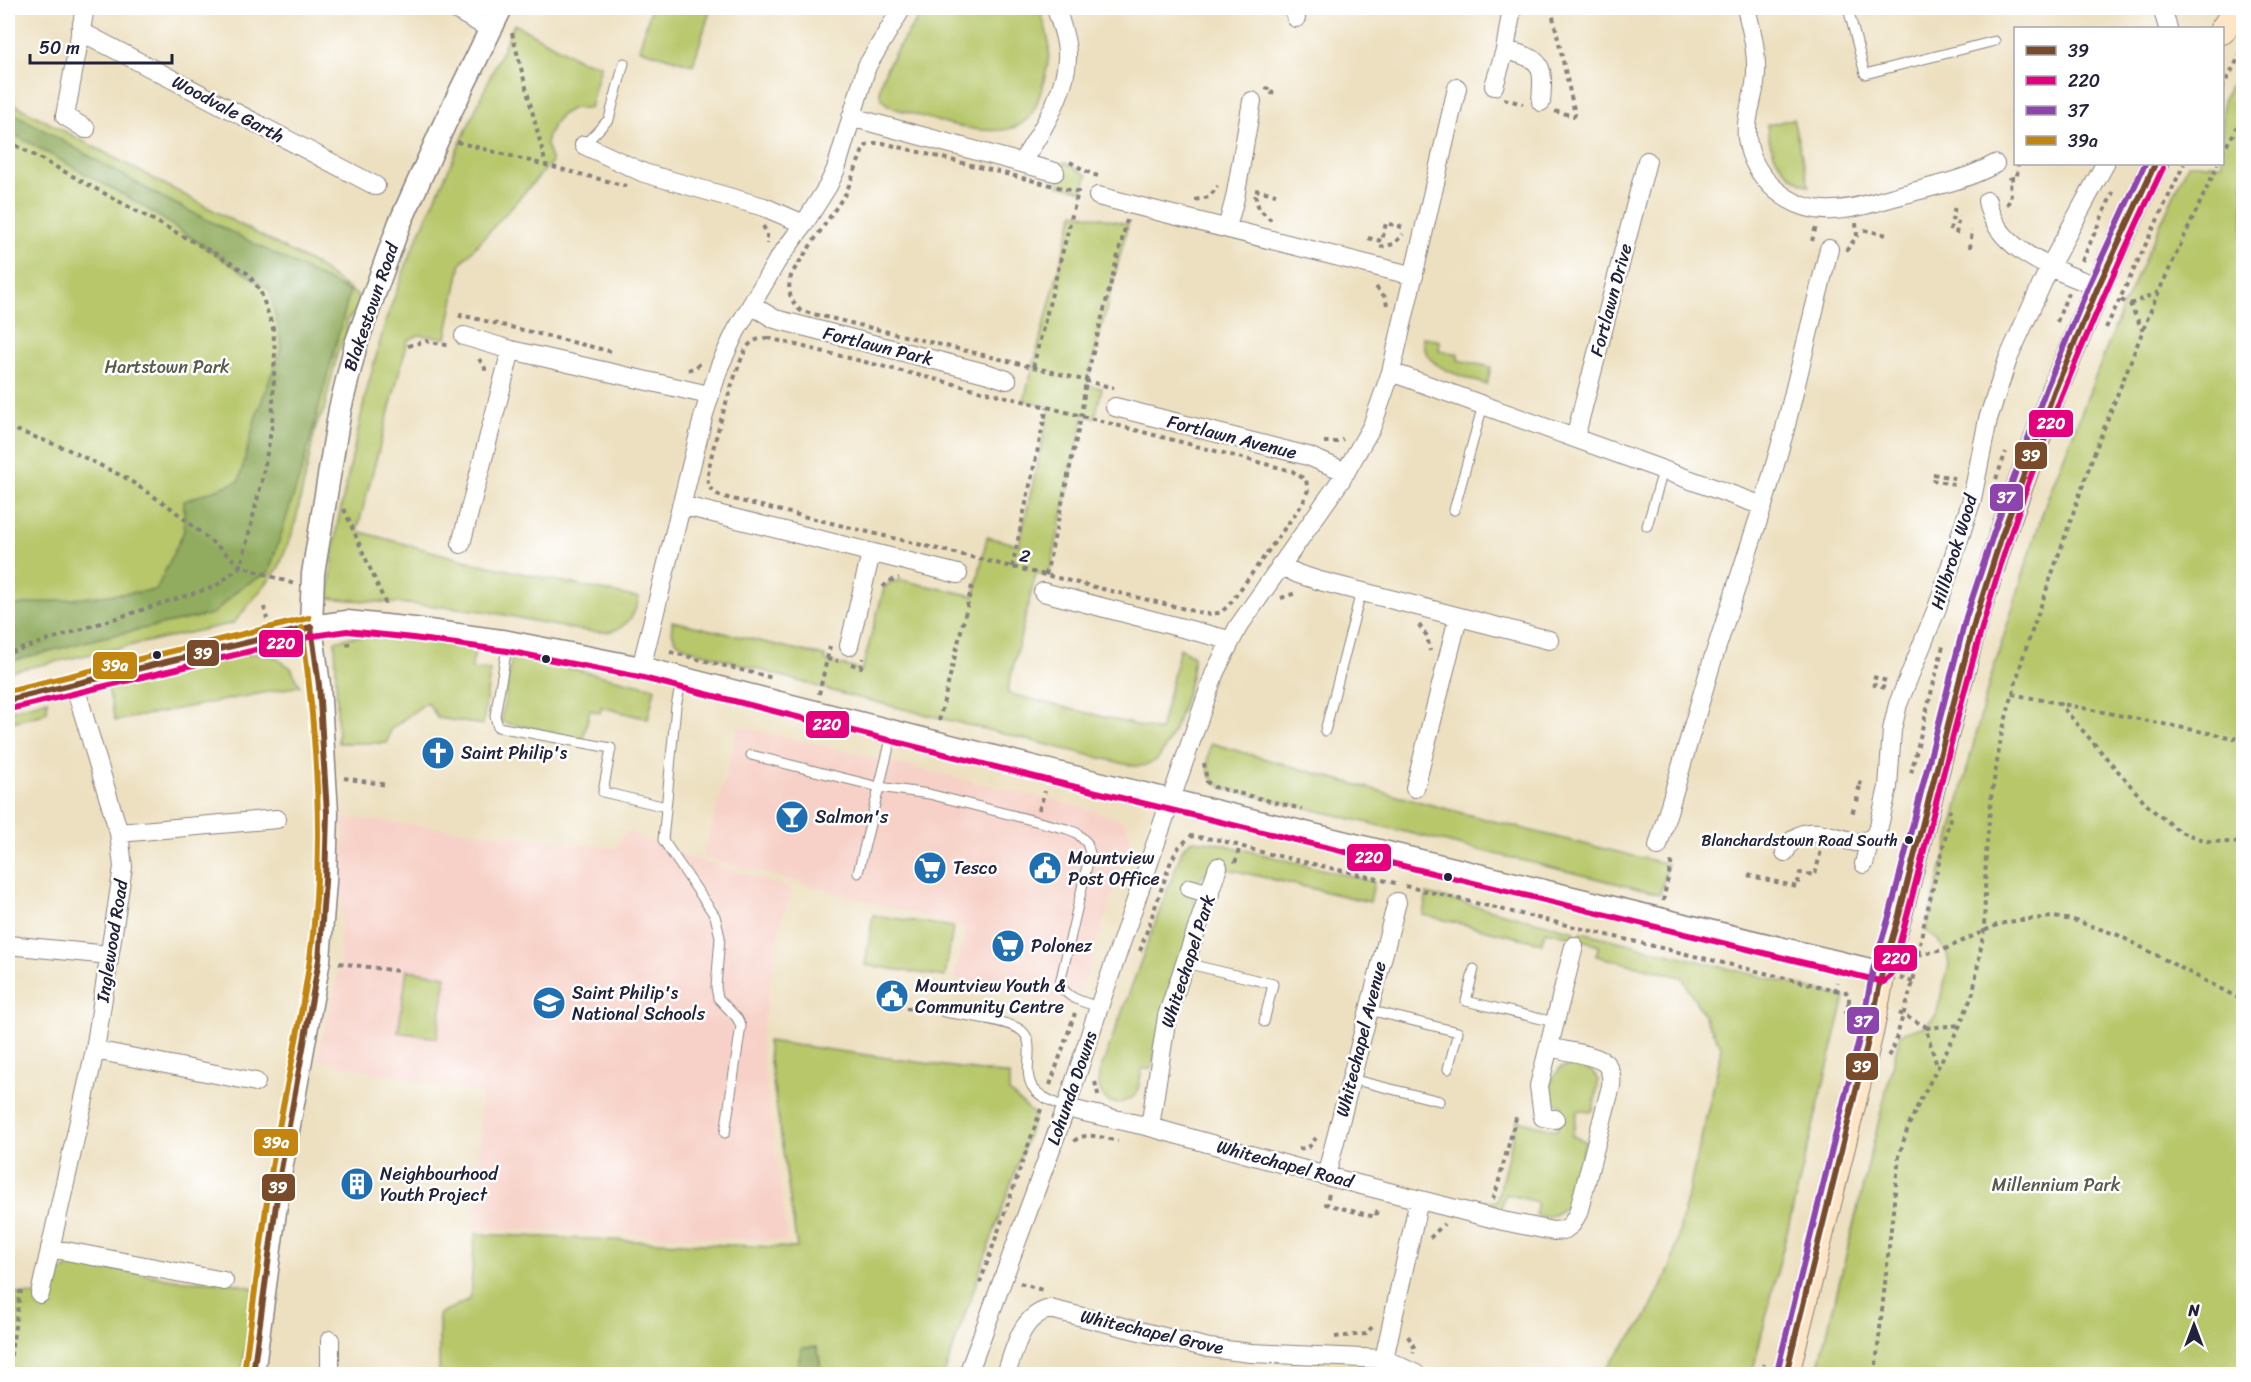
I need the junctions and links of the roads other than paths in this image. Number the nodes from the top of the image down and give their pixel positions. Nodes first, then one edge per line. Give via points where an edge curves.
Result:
1 (85, 8) edge
2 (453, 8) edge
3 (902, 8) edge
4 (1056, 8) edge
5 (1512, 8) edge
6 (1746, 8) edge
7 (1848, 8) edge
8 (2162, 8) edge
9 (2238, 8) edge
10 (495, 19) edge
11 (2168, 27) edge
12 (2224, 29) edge
13 (80, 31) junction
14 (1995, 41) dead end
15 (1505, 50) junction
16 (624, 63) dead end
17 (1494, 86) dead end
18 (1457, 88) dead end
19 (1259, 98) dead end
20 (1541, 102) dead end
21 (851, 117) junction
22 (86, 129) dead end
23 (584, 145) joint
24 (1647, 161) dead end
25 (1021, 163) junction
26 (1995, 164) dead end
27 (2104, 165) edge
28 (2155, 165) edge
29 (1059, 166) road end
30 (376, 186) dead end
31 (1094, 190) road end
32 (1987, 201) dead end
33 (804, 224) junction
34 (1227, 228) junction
35 (1838, 251) road end
36 (2050, 266) junction
37 (1414, 276) junction
38 (2098, 287) junction
39 (751, 305) junction
40 (459, 341) road end
41 (511, 350) junction
42 (1391, 372) junction
43 (1007, 380) dead end
44 (709, 395) junction
45 (1483, 405) junction
46 (1115, 408) dead end
47 (1575, 438) junction
48 (1663, 471) junction
49 (1346, 472) junction
50 (681, 505) junction
51 (1763, 506) junction
52 (1454, 510) dead end
53 (1647, 526) dead end
54 (461, 544) dead end
55 (871, 553) junction
56 (1280, 566) junction
57 (963, 582) road end
58 (1044, 584) road end
59 (1361, 592) junction
60 (1458, 618) junction
61 (311, 627) junction
62 (1229, 640) junction
63 (1548, 640) dead end
64 (508, 642) junction
65 (848, 652) road end
66 (640, 668) junction
67 (682, 678) junction
68 (74, 683) junction
69 (8, 700) edge
70 (893, 731) junction
71 (1325, 731) dead end
72 (751, 755) dead end
73 (879, 787) junction
74 (1415, 788) dead end
75 (1171, 800) junction
76 (666, 807) junction
77 (277, 819) dead end
78 (118, 833) junction
79 (1870, 839) junction
80 (1658, 846) dead end
81 (1785, 852) dead end
82 (1864, 864) dead end
83 (1218, 867) dead end
84 (858, 873) dead end
85 (1191, 888) dead end
86 (1210, 894) junction
87 (1397, 902) dead end
88 (8, 945) edge
89 (1574, 946) dead end
90 (110, 955) junction
91 (1185, 963) junction
92 (1474, 969) dead end
93 (1882, 973) junction
94 (1099, 1007) junction
95 (1369, 1010) junction
96 (944, 1012) road end
97 (1264, 1022) dead end
98 (1554, 1022) junction
99 (1549, 1047) junction
100 (95, 1050) junction
101 (1448, 1069) dead end
102 (1351, 1078) junction
103 (256, 1082) dead end
104 (1440, 1101) dead end
105 (1066, 1108) junction
106 (1555, 1119) dead end
107 (1150, 1128) junction
108 (726, 1133) dead end
109 (1323, 1183) junction
110 (1419, 1200) junction
111 (50, 1248) junction
112 (224, 1281) dead end
113 (40, 1294) road end
114 (330, 1340) dead end
115 (1384, 1359) junction
116 (1410, 1371) edge
117 (253, 1374) edge
118 (330, 1374) edge
119 (968, 1374) edge
120 (1006, 1374) edge
121 (1786, 1374) edge

1 - 13 street
2 - 10 street
3 - 21 street via 867,66
4 - 25 street via 1067,50 1066,68 1050,114
5 - 15 street
6 - 26 street via 1756,67 1748,139 1757,167 1775,189 1802,205 1831,210 1853,208 1966,178
7 - 14 lane via 1865,74
8 - 11 street
9 - 12 main road
10 - 61 street, Blakestown Road via 399,225 356,344 328,473 313,574
13 - 22 street via 65,116
13 - 30 street, Woodvale Garth
15 - 17 street
15 - 20 street via 1526,55 1542,69
16 - 23 lane via 609,119
18 - 37 street
19 - 34 street
21 - 25 street
21 - 33 street via 836,169
23 - 33 street via 644,173 764,207
24 - 47 street, Fortlawn Drive
25 - 29 street
27 - 36 street, Hillbrook Wood
28 - 38 main road
31 - 34 street
32 - 36 street via 1992,220 2002,233 2024,253
33 - 39 street
34 - 37 street
35 - 51 street
36 - 38 street
36 - 79 street, Hillbrook Wood via 2008,359 1937,608 1898,704 1888,787 1879,826
37 - 42 street
38 - 93 main road via 2050,402 1975,620
39 - 43 street, Fortlawn Park via 775,319
39 - 44 street via 734,334
40 - 41 street
41 - 44 street
41 - 54 street
42 - 45 street
42 - 49 street via 1372,426
44 - 50 street
45 - 47 street
45 - 52 lane
46 - 49 street, Fortlawn Avenue via 1308,456
47 - 48 street
48 - 51 street
48 - 53 lane
49 - 56 street
50 - 55 street
50 - 66 street
51 - 80 street
55 - 57 street
55 - 65 street
56 - 59 street
56 - 62 street
58 - 62 street
59 - 60 street
59 - 71 lane
60 - 63 street
60 - 74 street
61 - 64 street via 347,622
61 - 68 street
61 - 117 street, Blakestown Road via 327,813 326,882 319,960 280,1174
62 - 75 street
64 - 66 street
64 - 76 lane via 495,716 498,727 611,748 603,792
66 - 67 street
67 - 70 street
67 - 76 lane
68 - 69 street
68 - 78 street, Inglewood Road
70 - 73 lane
70 - 75 street
72 - 73 lane
73 - 84 lane
73 - 94 lane via 929,794 1077,833 1090,853 1060,983 1068,995
75 - 93 street via 1661,908
75 - 94 street, Lohunda Downs
76 - 108 lane via 663,840 715,916 720,937 718,998 741,1026
77 - 78 street
78 - 90 street, Inglewood Road via 123,867
79 - 81 street via 1855,842 1808,832 1791,840
79 - 82 street, Hillbrook Wood
83 - 86 street, Whitechapel Park
85 - 86 street
86 - 91 street, Whitechapel Park
87 - 95 street, Whitechapel Avenue
88 - 90 street
89 - 98 street
90 - 100 street, Inglewood Road
91 - 97 lane via 1273,984
91 - 107 street, Whitechapel Park via 1167,1016
92 - 98 lane via 1466,1001
93 - 121 main road
94 - 105 street, Lohunda Downs
95 - 101 lane via 1458,1032
95 - 102 street, Whitechapel Avenue
96 - 105 lane via 1022,1031 1027,1040 1028,1079 1034,1090
98 - 99 street
99 - 106 street via 1539,1086 1540,1104 1543,1117
99 - 110 street, Whitechapel Road via 1597,1059 1612,1077 1572,1224 1553,1231
100 - 103 street
100 - 111 street, Inglewood Road
102 - 104 lane
102 - 109 street, Whitechapel Avenue
105 - 107 street, Whitechapel Road
105 - 119 street, Lohunda Downs
107 - 109 street, Whitechapel Road
109 - 110 street, Whitechapel Road
110 - 115 street
111 - 112 street
111 - 113 street, Inglewood Road
114 - 118 street
115 - 116 street
115 - 120 street, Whitechapel Grove via 1209,1348 1050,1309 1032,1318 1020,1333

